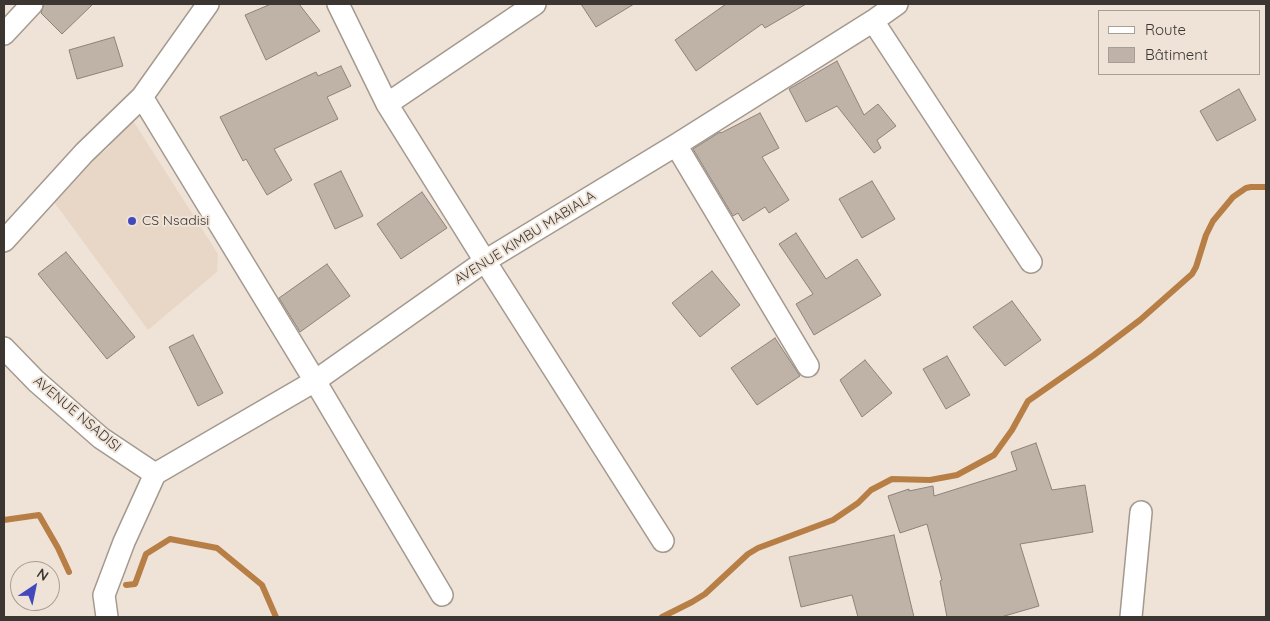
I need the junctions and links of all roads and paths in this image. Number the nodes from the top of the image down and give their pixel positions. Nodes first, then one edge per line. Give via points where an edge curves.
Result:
1 (32, 4) edge
2 (208, 4) edge
3 (338, 4) edge
4 (535, 4) edge
5 (897, 4) edge
6 (873, 21) junction
7 (4, 34) edge
8 (142, 97) junction
9 (387, 104) junction
10 (676, 144) junction
11 (4, 241) edge
12 (485, 262) junction
13 (1031, 262) dead end
14 (4, 348) edge
15 (808, 366) dead end
16 (315, 381) junction
17 (155, 474) junction
18 (1141, 512) dead end
19 (663, 541) dead end
20 (442, 595) dead end
21 (108, 617) edge
22 (1131, 617) edge

1 - 7 street
2 - 8 street
3 - 9 street
4 - 9 street
5 - 6 street, AVENUE KIMBU MABIALA
6 - 10 street, AVENUE KIMBU MABIALA
6 - 13 street
8 - 11 street via 84,153
8 - 16 street
9 - 12 street
10 - 12 street, AVENUE KIMBU MABIALA
10 - 15 street
12 - 16 street, AVENUE KIMBU MABIALA
12 - 19 street
14 - 17 street, AVENUE NSADISI via 36,382 101,438
16 - 17 street, AVENUE KIMBU MABIALA
16 - 20 street
17 - 21 street via 104,595
18 - 22 street

